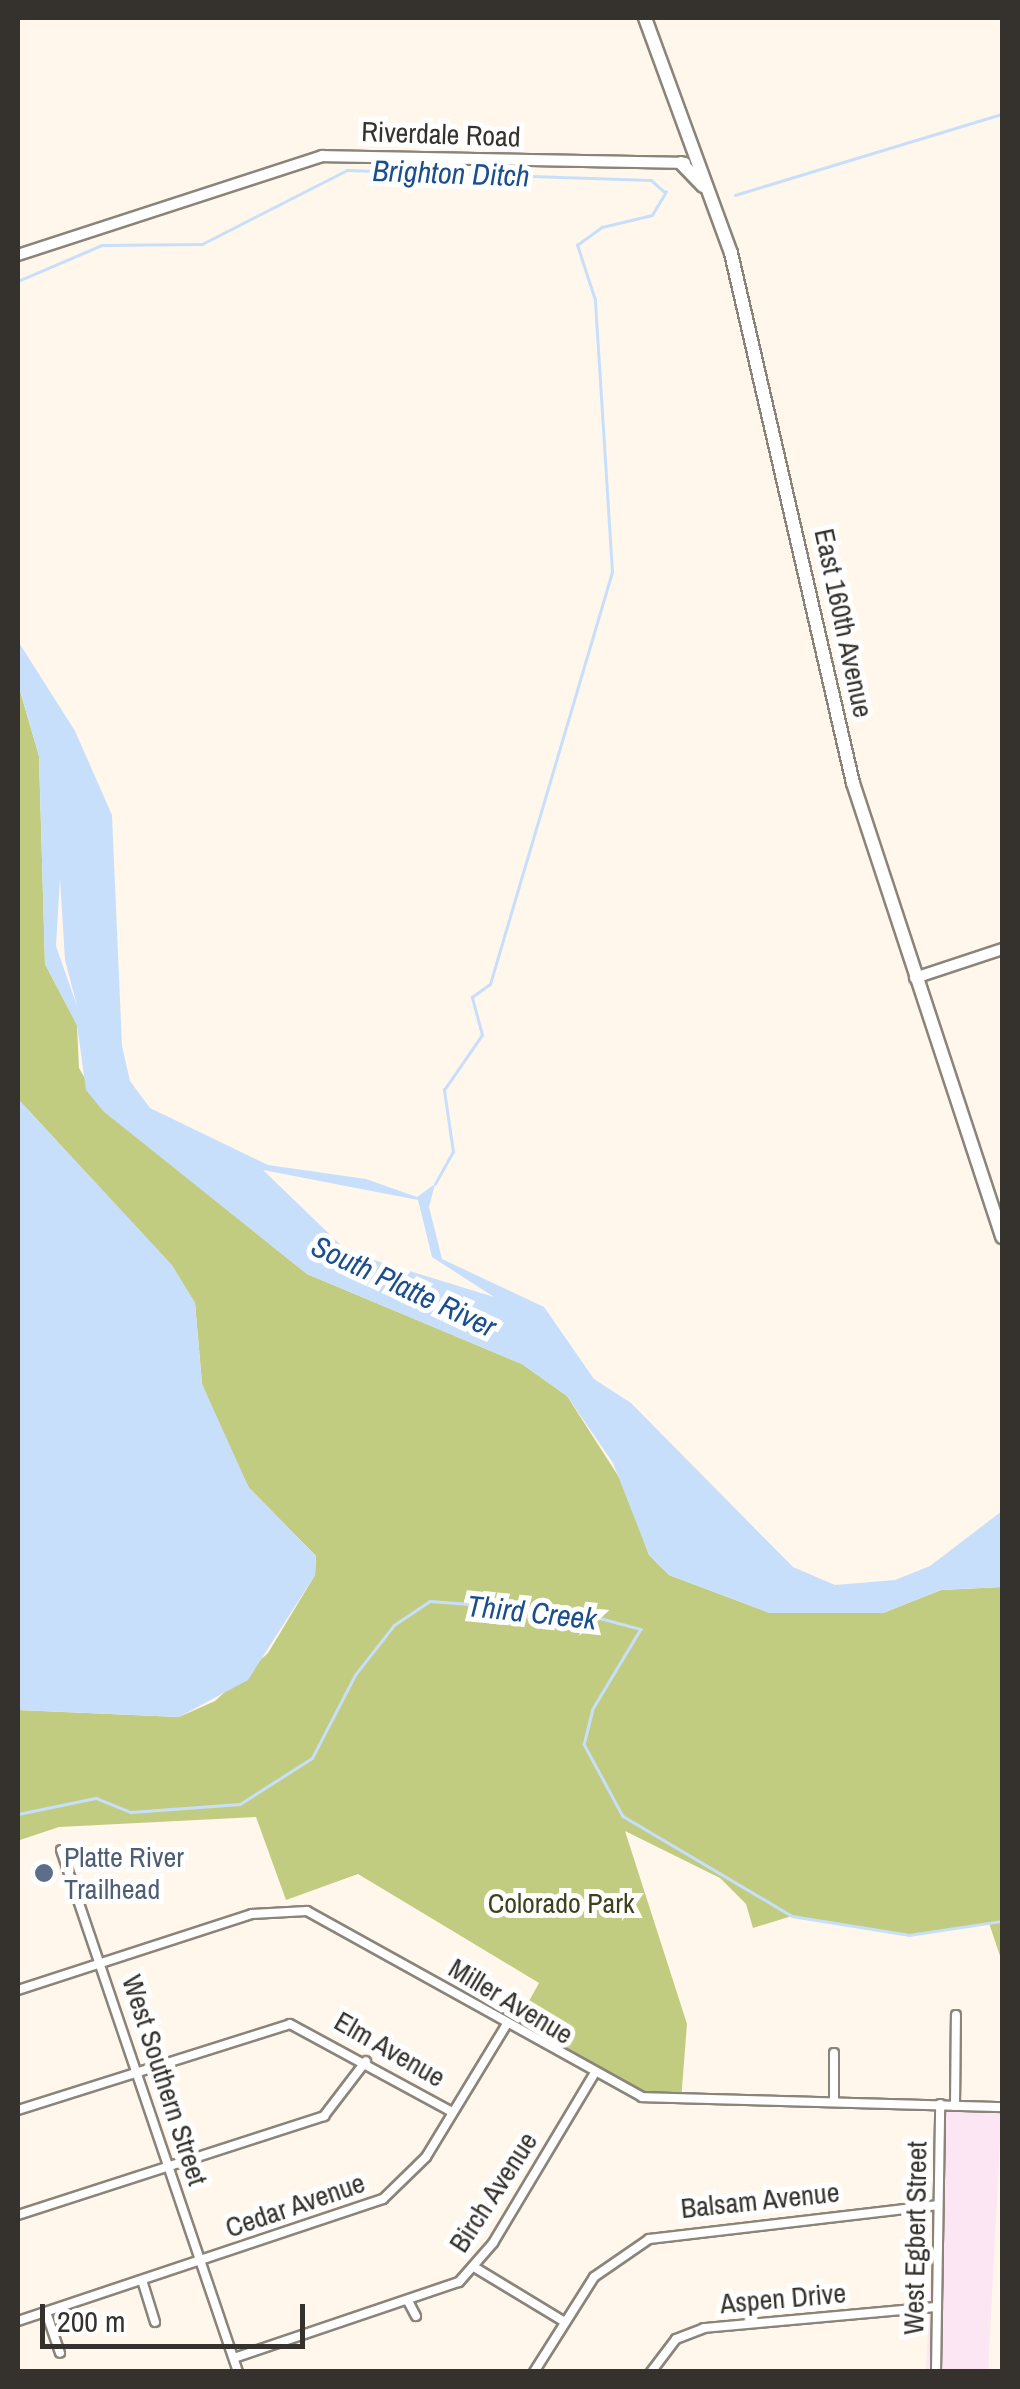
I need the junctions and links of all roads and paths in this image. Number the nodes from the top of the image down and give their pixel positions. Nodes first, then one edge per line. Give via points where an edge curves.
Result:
1 (645, 18) edge
2 (700, 160) junction
3 (681, 164) junction
4 (724, 228) junction
5 (18, 255) edge
6 (1002, 950) edge
7 (915, 978) junction
8 (1002, 1236) edge
9 (61, 1850) dead end
10 (104, 1961) junction
11 (18, 1990) edge
12 (956, 2016) dead end
13 (506, 2024) junction
14 (834, 2053) dead end
15 (366, 2061) junction
16 (139, 2071) junction
17 (593, 2076) junction
18 (834, 2102) junction
19 (940, 2104) junction
20 (955, 2106) junction
21 (1002, 2107) edge
22 (18, 2110) edge
23 (452, 2112) junction
24 (168, 2165) junction
25 (937, 2205) junction
26 (18, 2215) edge
27 (200, 2261) junction
28 (474, 2266) junction
29 (142, 2280) junction
30 (408, 2301) junction
31 (937, 2306) junction
32 (46, 2312) junction
33 (416, 2316) dead end
34 (18, 2321) edge
35 (563, 2321) junction
36 (155, 2322) dead end
37 (60, 2354) dead end
38 (234, 2358) junction
39 (238, 2372) edge
40 (534, 2372) edge
41 (651, 2372) edge
42 (936, 2372) edge

1 - 2 main road, East 160th Avenue
2 - 3 street, Riverdale Road
2 - 4 main road, East 160th Avenue
3 - 4 main road via 700,179
3 - 5 street, Riverdale Road via 322,156
4 - 7 main road, East 160th Avenue via 778,431 853,783
6 - 7 street
7 - 8 main road, East 160th Avenue
9 - 10 street, West Southern Street
10 - 11 street, Miller Avenue
10 - 13 street, Miller Avenue via 252,1914 308,1911
10 - 16 street, West Southern Street
12 - 20 street
13 - 17 street, Miller Avenue
13 - 23 street, Cedar Avenue
14 - 18 street
15 - 16 street, Elm Avenue via 283,2024
15 - 23 street, Elm Avenue
15 - 24 street via 324,2116
16 - 22 street, Elm Avenue
16 - 24 street, West Southern Street
17 - 18 street, Miller Avenue via 663,2100
17 - 28 street, Birch Avenue
18 - 19 street, Miller Avenue
19 - 20 street, Miller Avenue
19 - 25 street, West Egbert Street
20 - 21 street, Miller Avenue
23 - 27 street, Cedar Avenue via 418,2168 383,2199
24 - 26 street
24 - 27 street, West Southern Street
25 - 31 street, West Egbert Street
25 - 35 street, Balsam Avenue via 669,2231 606,2266
27 - 29 street, Cedar Avenue
27 - 38 street, West Southern Street
28 - 30 street, Birch Avenue
28 - 35 street
29 - 32 street, Cedar Avenue
29 - 36 street
30 - 33 street
30 - 38 street, Birch Avenue
31 - 41 street, Aspen Drive via 704,2328 676,2339
31 - 42 street, West Egbert Street
32 - 34 street, Cedar Avenue
32 - 37 street
35 - 40 street, Balsam Avenue
38 - 39 street, West Southern Street

